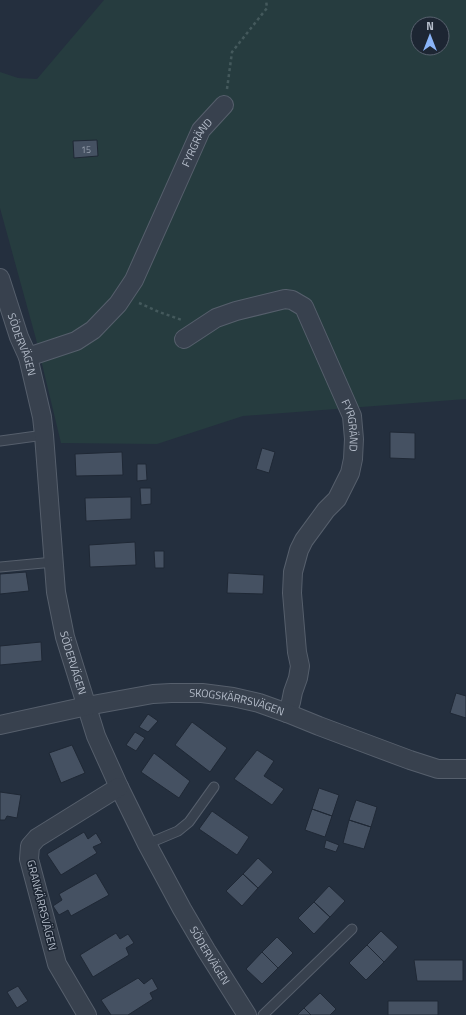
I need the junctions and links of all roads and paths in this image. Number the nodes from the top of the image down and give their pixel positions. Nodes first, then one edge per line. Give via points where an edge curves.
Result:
1 (266, 0) edge
2 (224, 105) joint
3 (0, 278) edge
4 (118, 304) junction
5 (184, 339) joint
6 (28, 358) junction
7 (44, 435) junction
8 (0, 441) edge
9 (54, 562) junction
10 (0, 567) edge
11 (87, 706) junction
12 (287, 713) junction
13 (0, 725) edge
14 (466, 769) edge
15 (119, 787) junction
16 (214, 787) dead end
17 (147, 844) junction
18 (352, 928) dead end
19 (87, 1015) edge
20 (247, 1015) edge
21 (263, 1015) edge

1 - 2 path via 267,8 232,52
2 - 4 street, FYRGRÄND via 201,130 134,280
3 - 6 street, SÖDERVÄGEN
4 - 5 path via 131,299 182,320
4 - 6 street, FYRGRÄND via 93,330 76,341
5 - 12 street, FYRGRÄND via 216,318 285,299 292,300 304,307 352,416 354,439 350,473 337,499 304,540 293,572 292,593 300,666
6 - 7 street, SÖDERVÄGEN
7 - 8 lane
7 - 9 street, SÖDERVÄGEN
9 - 10 lane
9 - 11 street, SÖDERVÄGEN via 56,592 65,637
11 - 12 street, SKOGSKÄRRSVÄGEN via 153,694 202,693 233,697
11 - 13 street, SKOGSKÄRRSVÄGEN
11 - 15 street, SÖDERVÄGEN via 96,736
12 - 14 street, SKOGSKÄRRSVÄGEN via 438,769
15 - 17 street, SÖDERVÄGEN
15 - 19 street, GRANKÄRRSVÄGEN via 37,838 30,846 29,859 57,964
16 - 17 lane via 188,822 178,831
17 - 20 street, SÖDERVÄGEN via 182,909
18 - 21 lane

